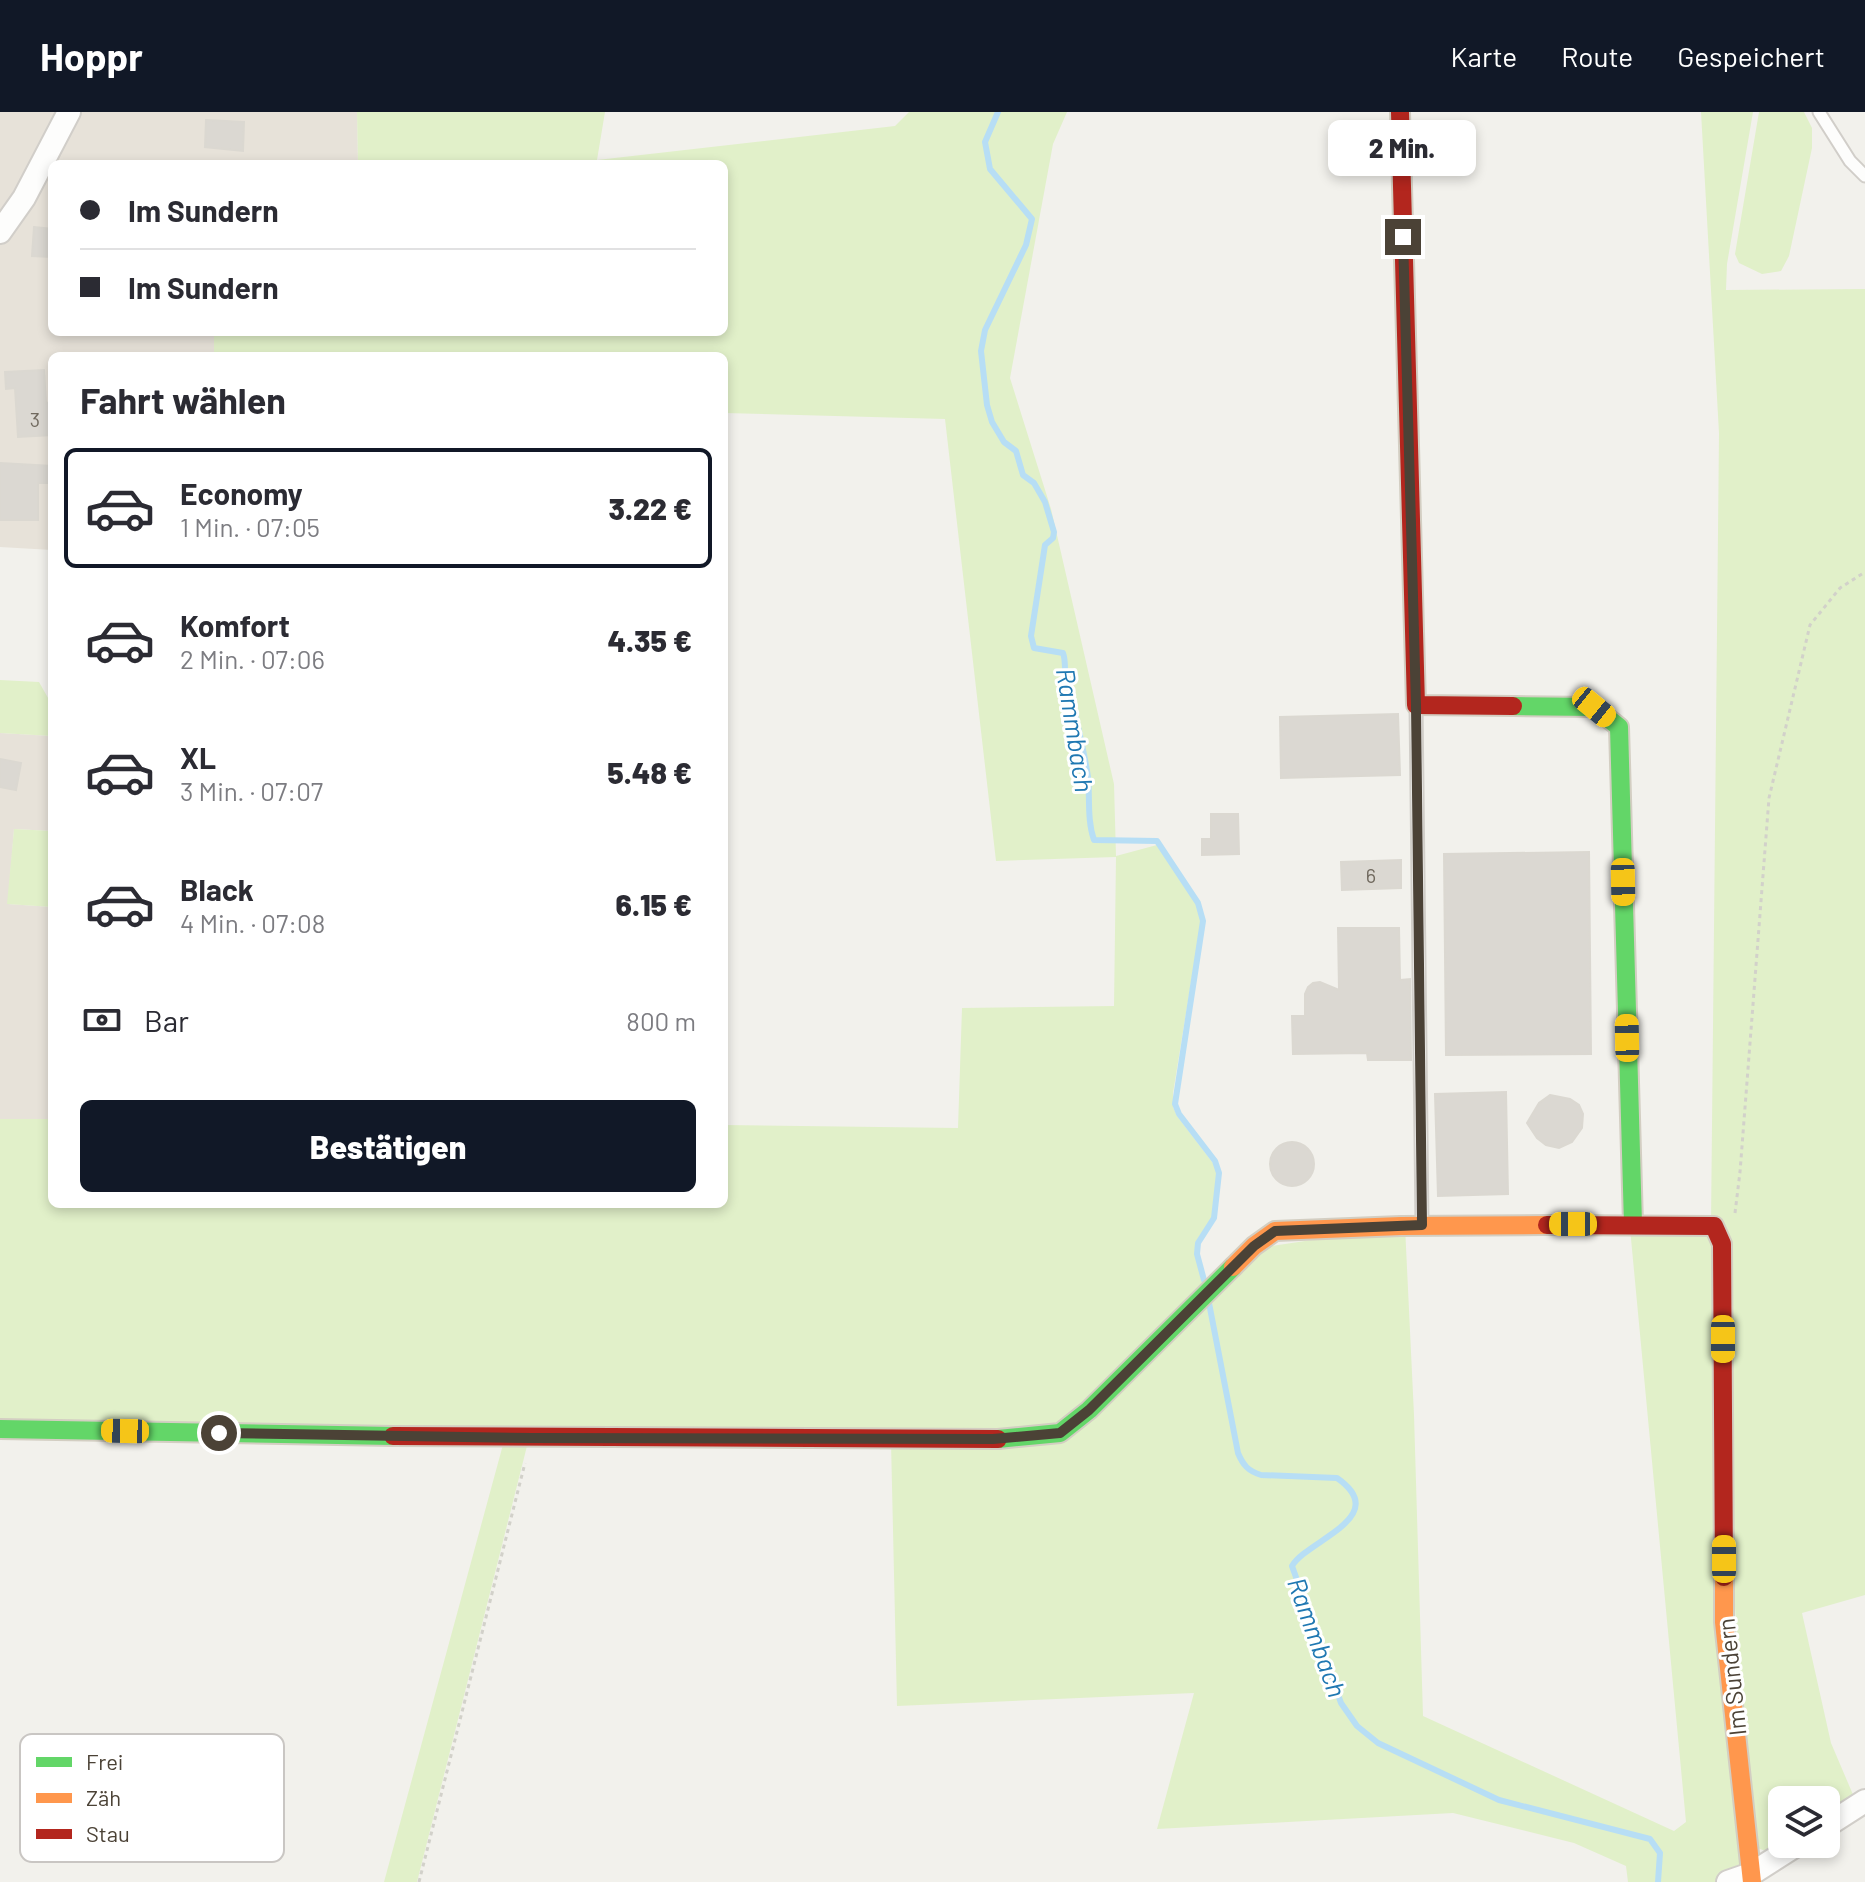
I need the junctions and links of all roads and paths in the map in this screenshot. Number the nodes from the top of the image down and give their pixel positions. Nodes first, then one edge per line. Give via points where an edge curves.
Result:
1 (69, 112) edge
2 (1400, 112) edge
3 (1819, 112) edge
4 (1865, 176) edge
5 (0, 232) edge
6 (1865, 572) edge
7 (1416, 705) junction
8 (1633, 1224) junction
9 (1422, 1225) junction
10 (1720, 1239) junction
11 (0, 1429) edge
12 (531, 1438) junction
13 (1865, 1801) edge
14 (1840, 1817) edge
15 (1779, 1858) edge
16 (1751, 1878) edge
17 (419, 1882) edge
18 (1728, 1882) edge

1 - 5 street
2 - 7 street
3 - 4 lane
6 - 10 path via 1840,588 1810,625 1769,798 1740,1172 1734,1220
7 - 8 street via 1594,707 1619,727
7 - 9 lane
8 - 9 street
8 - 10 street via 1714,1226
9 - 12 street via 1275,1231 1060,1433 993,1439
10 - 16 street, Im Sundern via 1724,1622
11 - 12 street
12 - 17 path
13 - 14 street
15 - 16 street
16 - 18 street

